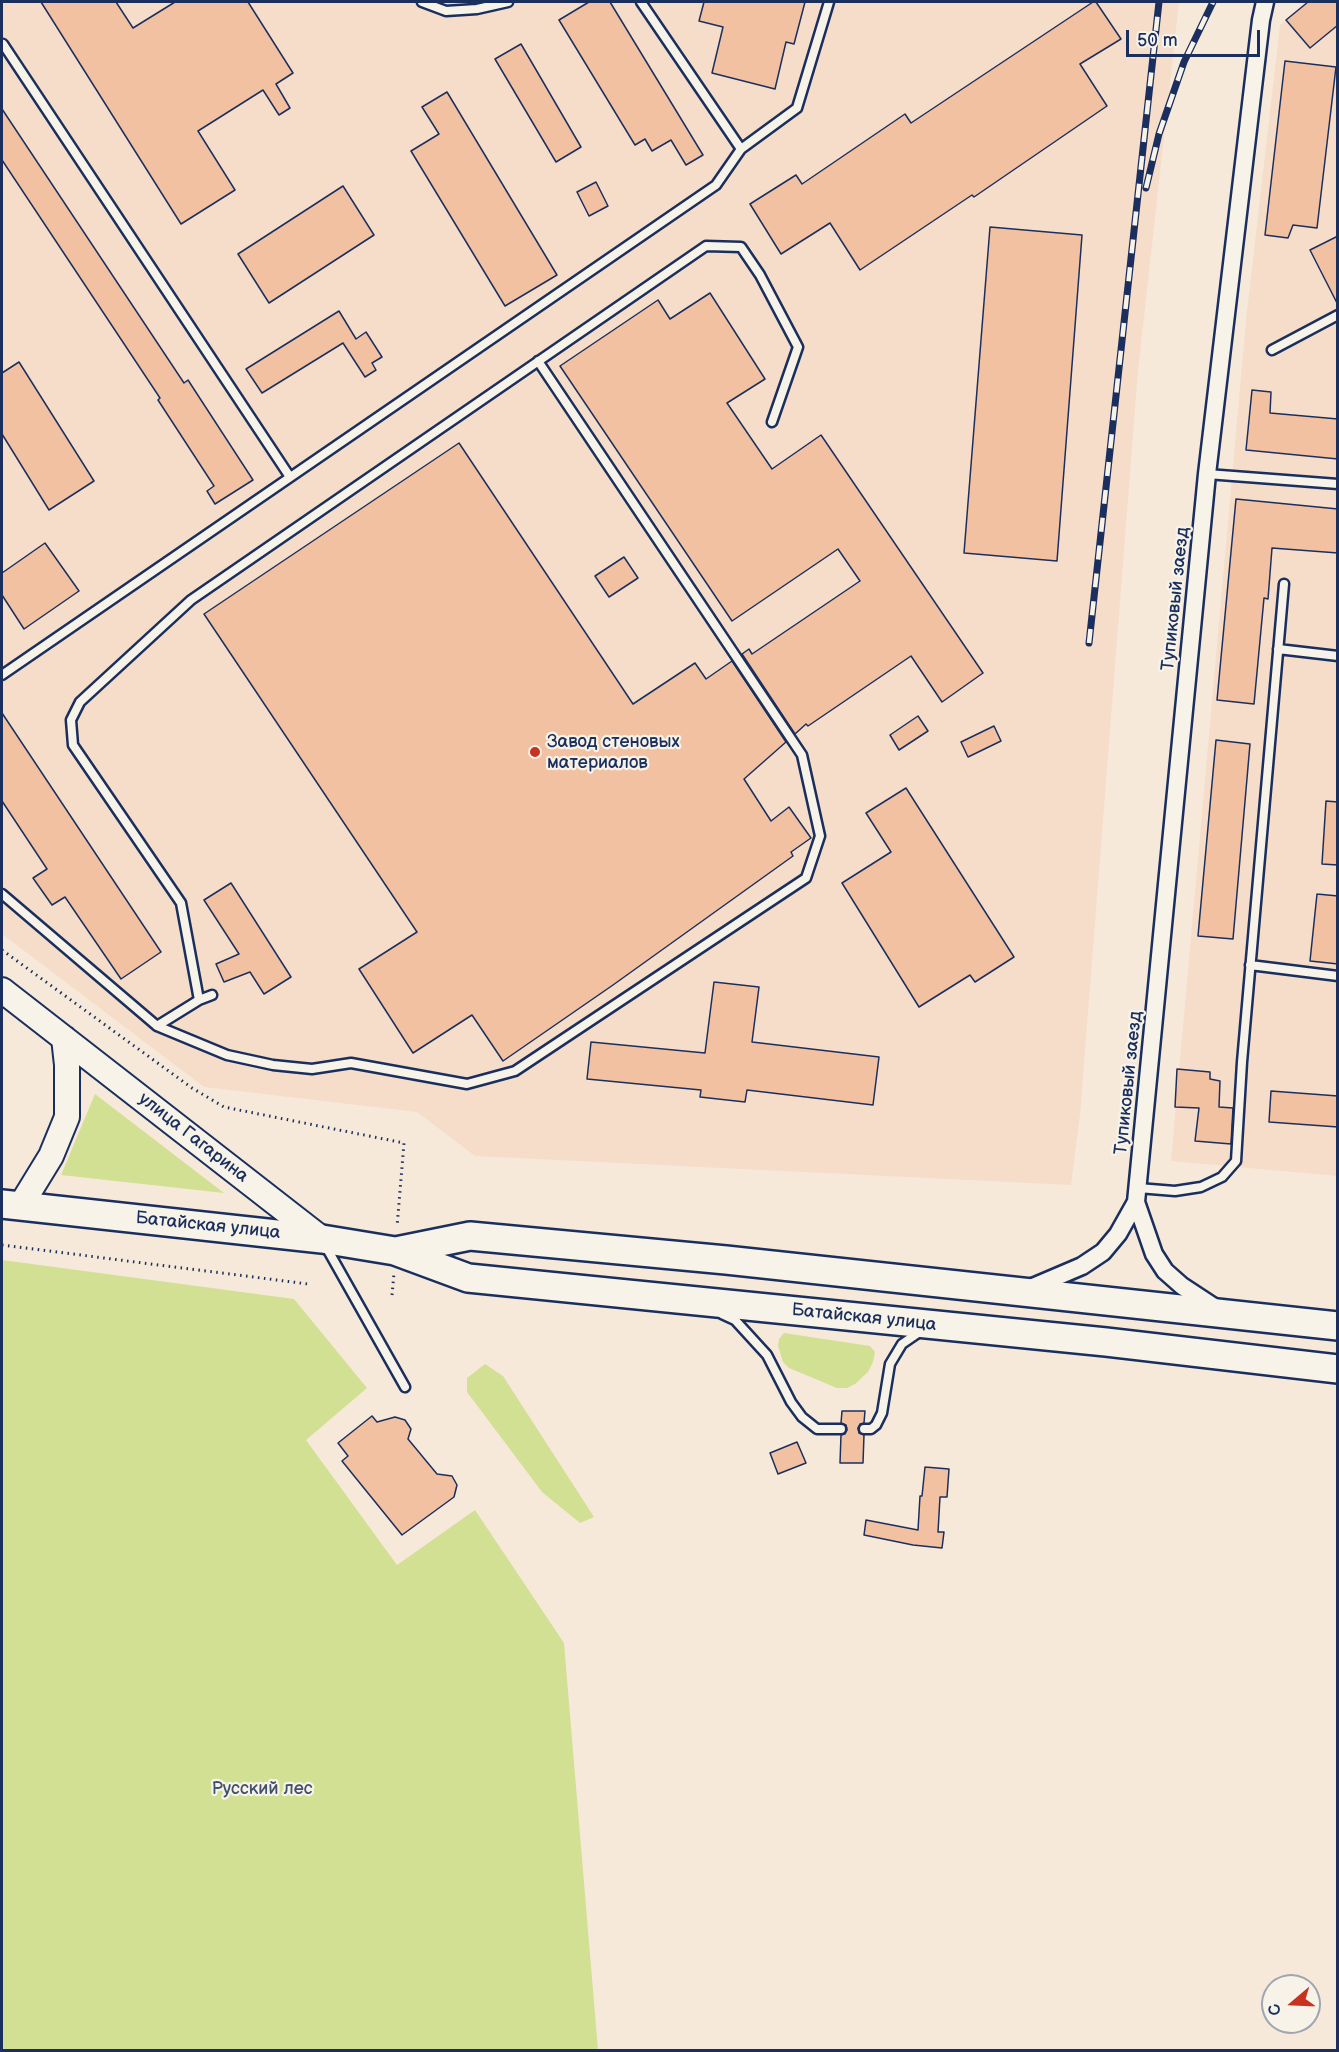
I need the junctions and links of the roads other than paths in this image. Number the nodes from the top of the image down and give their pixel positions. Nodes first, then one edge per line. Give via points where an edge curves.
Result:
1 (422, 2) edge
2 (508, 2) edge
3 (641, 2) edge
4 (829, 2) edge
5 (1265, 2) edge
6 (3, 44) dead end
7 (741, 149) junction
8 (1338, 315) edge
9 (1272, 350) dead end
10 (538, 361) junction
11 (772, 422) dead end
12 (1208, 474) junction
13 (290, 477) junction
14 (1338, 484) edge
15 (1284, 584) dead end
16 (1278, 649) junction
17 (1338, 656) edge
18 (2, 675) edge
19 (2, 894) edge
20 (1250, 965) junction
21 (1338, 976) edge
22 (2, 990) edge
23 (212, 995) dead end
24 (199, 1000) junction
25 (157, 1026) junction
26 (64, 1038) junction
27 (1137, 1195) junction
28 (11, 1205) edge
29 (322, 1239) junction
30 (395, 1251) junction
31 (1021, 1292) junction
32 (689, 1300) junction
33 (1223, 1314) junction
34 (929, 1325) junction
35 (1338, 1326) edge
36 (1338, 1369) edge
37 (405, 1387) dead end
38 (841, 1429) dead end
39 (864, 1429) dead end

1 - 2 lane via 446,11
3 - 7 lane
4 - 7 lane via 796,108
5 - 12 street, Тупиковый заезд
6 - 13 lane
7 - 13 lane via 716,185
8 - 9 lane
10 - 11 lane via 706,246 741,247 798,347
10 - 24 lane via 191,600 80,702 71,720 73,745 181,903
10 - 25 lane via 802,755 820,836 806,878 515,1071 467,1084 351,1063 312,1070 273,1065 227,1055
12 - 14 lane
12 - 27 street, Тупиковый заезд
13 - 18 lane
15 - 16 lane
16 - 17 lane
16 - 20 lane
19 - 25 lane
20 - 21 lane
20 - 27 lane via 1236,1161 1222,1177 1202,1187
22 - 26 main road, улица Гагарина
23 - 24 lane
24 - 25 lane
26 - 28 main road via 67,1118 51,1156
26 - 29 main road, улица Гагарина
27 - 31 street via 1118,1234 1103,1252 1083,1266
27 - 33 street via 1154,1254 1165,1271
28 - 29 highway, Батайская улица
29 - 30 highway, Батайская улица
29 - 37 lane
30 - 31 highway, Батайская улица via 470,1236
30 - 32 highway, Батайская улица via 468,1278
31 - 33 highway, Батайская улица
32 - 34 highway, Батайская улица
32 - 38 lane via 735,1320 767,1355 802,1417 817,1429
33 - 35 highway, Батайская улица
34 - 36 highway, Батайская улица
34 - 39 lane via 902,1344 890,1364 882,1413 876,1425

